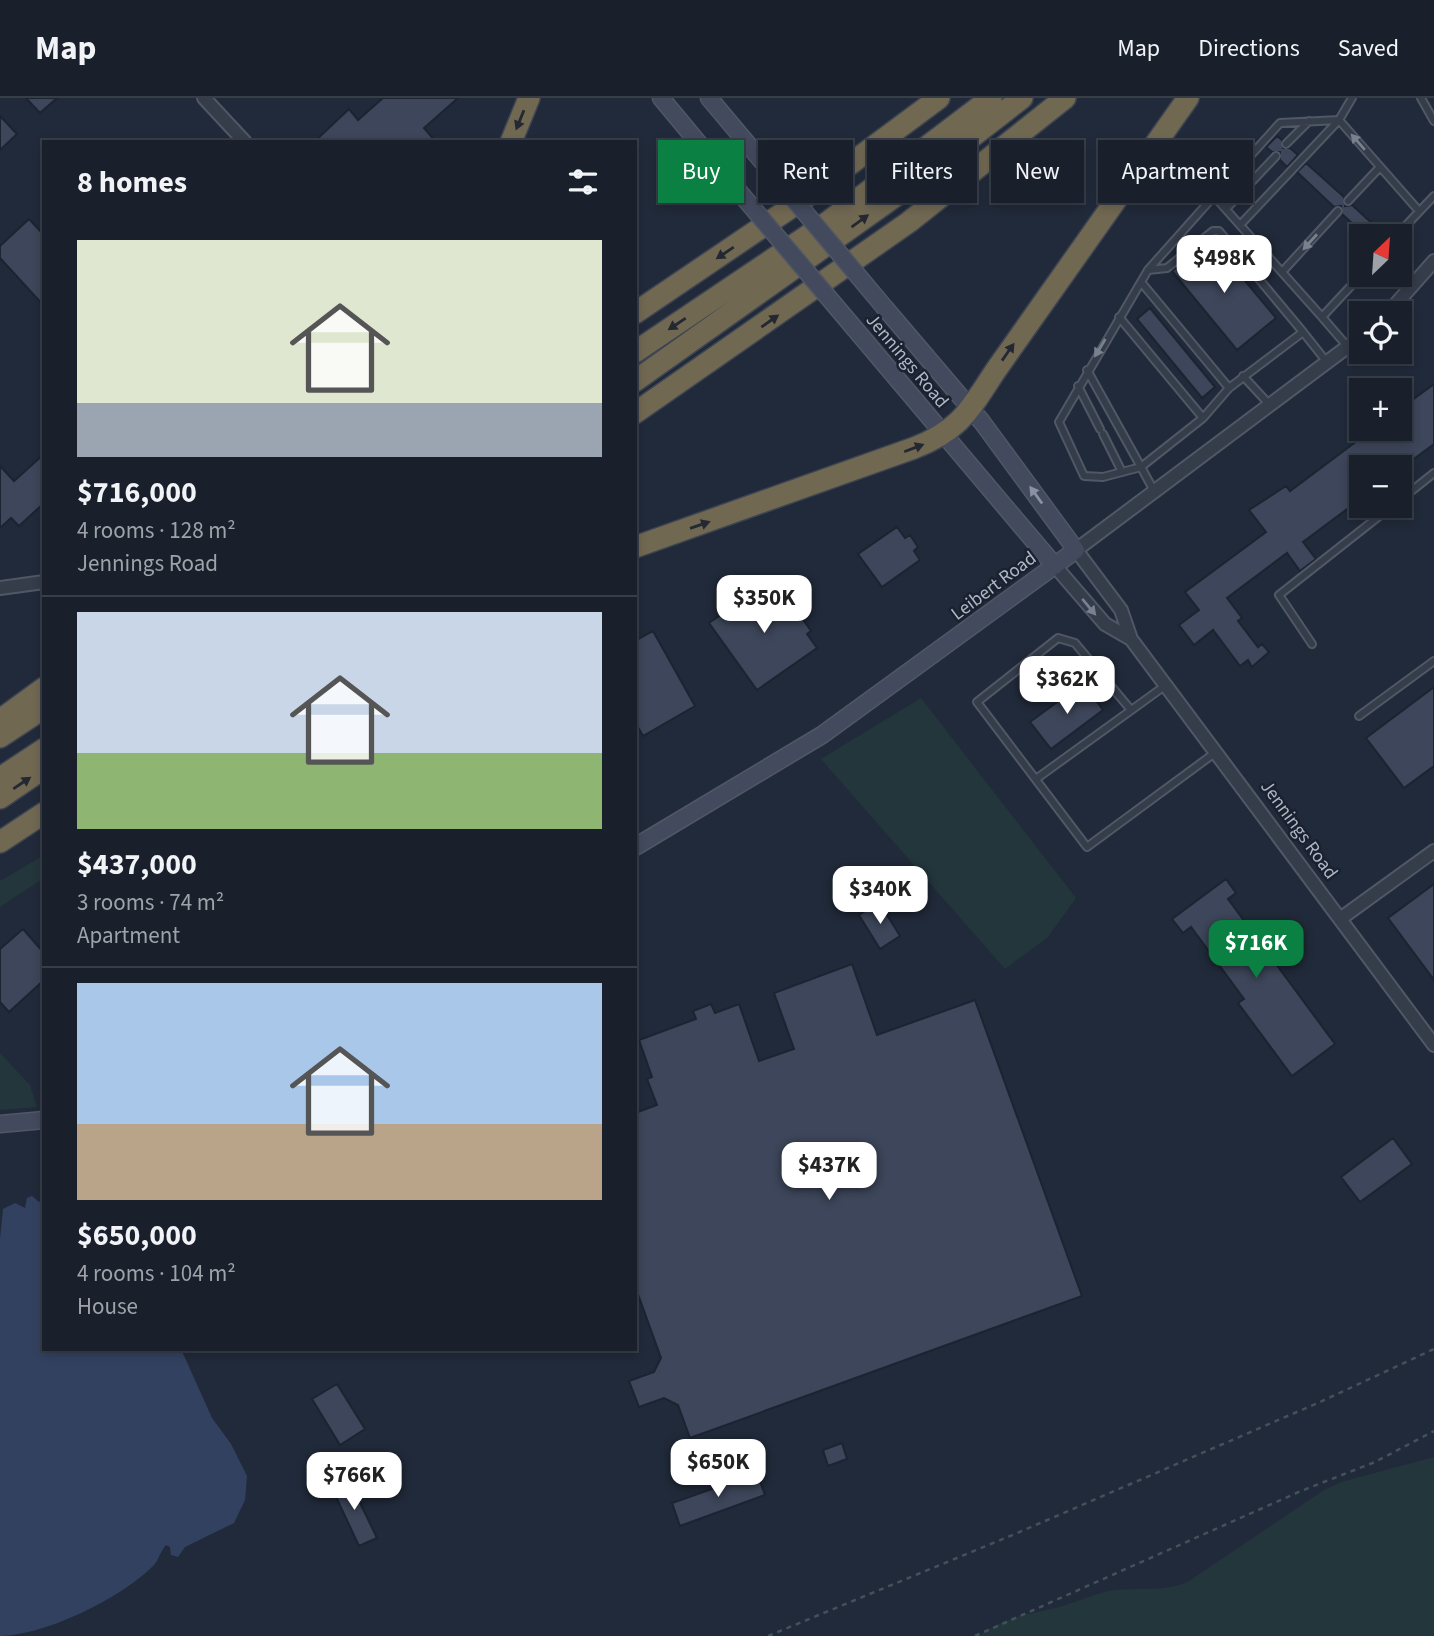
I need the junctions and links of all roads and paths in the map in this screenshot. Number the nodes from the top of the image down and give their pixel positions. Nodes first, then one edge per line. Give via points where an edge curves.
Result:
1 (204, 98) edge
2 (529, 98) edge
3 (661, 98) edge
4 (709, 98) edge
5 (939, 98) edge
6 (991, 98) edge
7 (1022, 98) edge
8 (1065, 98) edge
9 (1188, 98) edge
10 (1352, 98) edge
11 (1421, 98) edge
12 (1339, 120) junction
13 (1309, 121) junction
14 (1434, 121) edge
15 (243, 140) edge
16 (512, 140) edge
17 (1286, 144) dead end
18 (1253, 153) edge
19 (1276, 156) dead end
20 (1380, 167) junction
21 (1434, 196) edge
22 (1348, 201) dead end
23 (1209, 203) edge
24 (1220, 203) edge
25 (1226, 209) junction
26 (1338, 211) dead end
27 (1419, 211) junction
28 (1407, 224) edge
29 (1240, 225) junction
30 (1269, 257) junction
31 (1434, 261) edge
32 (1148, 270) junction
33 (1253, 271) junction
34 (1282, 272) junction
35 (1141, 282) junction
36 (1350, 287) edge
37 (1399, 301) edge
38 (637, 312) edge
39 (1119, 317) junction
40 (1322, 317) junction
41 (725, 318) junction
42 (1303, 332) junction
43 (1347, 346) joint
44 (637, 351) edge
45 (1326, 361) junction
46 (1087, 370) junction
47 (637, 371) edge
48 (1244, 376) junction
49 (637, 380) edge
50 (1079, 386) junction
51 (1229, 388) junction
52 (1269, 404) junction
53 (971, 410) junction
54 (637, 412) edge
55 (1203, 418) junction
56 (944, 434) junction
57 (1140, 467) junction
58 (1122, 472) junction
59 (1434, 473) edge
60 (1412, 490) edge
61 (1154, 491) junction
62 (1377, 518) edge
63 (637, 546) edge
64 (1076, 550) junction
65 (1055, 566) junction
66 (42, 582) edge
67 (0, 588) edge
68 (1131, 639) junction
69 (1312, 644) dead end
70 (1434, 661) edge
71 (1166, 685) junction
72 (42, 689) edge
73 (42, 709) edge
74 (1130, 710) junction
75 (1359, 716) dead end
76 (0, 720) edge
77 (0, 737) edge
78 (42, 750) edge
79 (1217, 752) junction
80 (42, 769) edge
81 (0, 778) edge
82 (1036, 779) junction
83 (0, 798) edge
84 (42, 814) edge
85 (42, 830) edge
86 (4, 840) edge
87 (637, 846) edge
88 (1434, 851) edge
89 (1340, 919) junction
90 (1434, 1045) edge
91 (42, 1121) edge
92 (0, 1124) edge
93 (1434, 1349) edge
94 (1434, 1431) edge
95 (768, 1636) edge
96 (975, 1636) edge

1 - 15 street
2 -> 16 highway
3 - 56 street, Jennings Road, bridge
4 - 53 street, Jennings Road, bridge
5 -> 38 highway via 809,195
6 -> 44 highway via 825,224
41 -> 7 highway via 897,195
54 -> 8 highway via 909,222
53 -> 9 highway
10 - 12 lane
11 - 14 lane
12 - 13 lane
20 -> 12 lane
12 - 29 lane
13 - 17 lane
13 - 18 lane via 1280,123
19 - 25 lane
20 - 22 lane
20 - 27 lane
21 - 27 lane
23 - 32 lane
24 - 25 lane
25 - 29 lane
26 -> 34 lane
27 - 28 lane
29 - 30 lane
30 - 33 lane
30 - 34 lane
31 - 37 street
32 - 33 lane via 1167,268 1219,231
32 - 35 lane
33 - 42 lane
34 - 40 lane
35 - 39 lane
35 - 51 lane
36 - 40 lane
39 -> 46 lane
39 - 55 lane
40 - 43 lane
41 - 47 highway
41 - 49 highway
42 - 45 lane
42 - 48 lane
43 - 45 street, Leibert Road
45 - 52 street, Leibert Road
46 - 50 lane
46 - 57 lane
48 - 51 lane
48 - 52 lane
50 - 58 lane
50 - 58 lane via 1059,422 1084,475
51 - 55 lane
52 - 61 street, Leibert Road
53 - 56 highway
64 -> 53 street, Jennings Road
55 - 57 lane
63 -> 56 highway
56 - 65 street, Jennings Road
57 - 58 lane
57 - 61 lane
59 - 60 lane
61 - 64 street, Leibert Road
62 - 69 lane via 1279,595
64 - 65 street, Leibert Road
64 - 68 street, Jennings Road via 1121,610
65 -> 68 street, Jennings Road via 1105,624
65 - 87 street, Leibert Road via 822,735
66 - 67 street
68 - 71 street, Jennings Road
70 - 75 lane
71 - 74 lane
71 - 79 street, Jennings Road
72 - 76 highway
73 - 77 highway
74 - 82 lane
74 - 82 lane via 1075,643 1058,638 976,702
78 - 81 highway
79 - 82 lane via 1087,847
79 - 89 street, Jennings Road
83 -> 80 highway
84 - 86 highway
85 - 86 highway
88 - 89 street
89 - 90 street, Jennings Road
91 - 92 street
93 - 95 path via 1040,1523
94 - 96 path via 1375,1462

